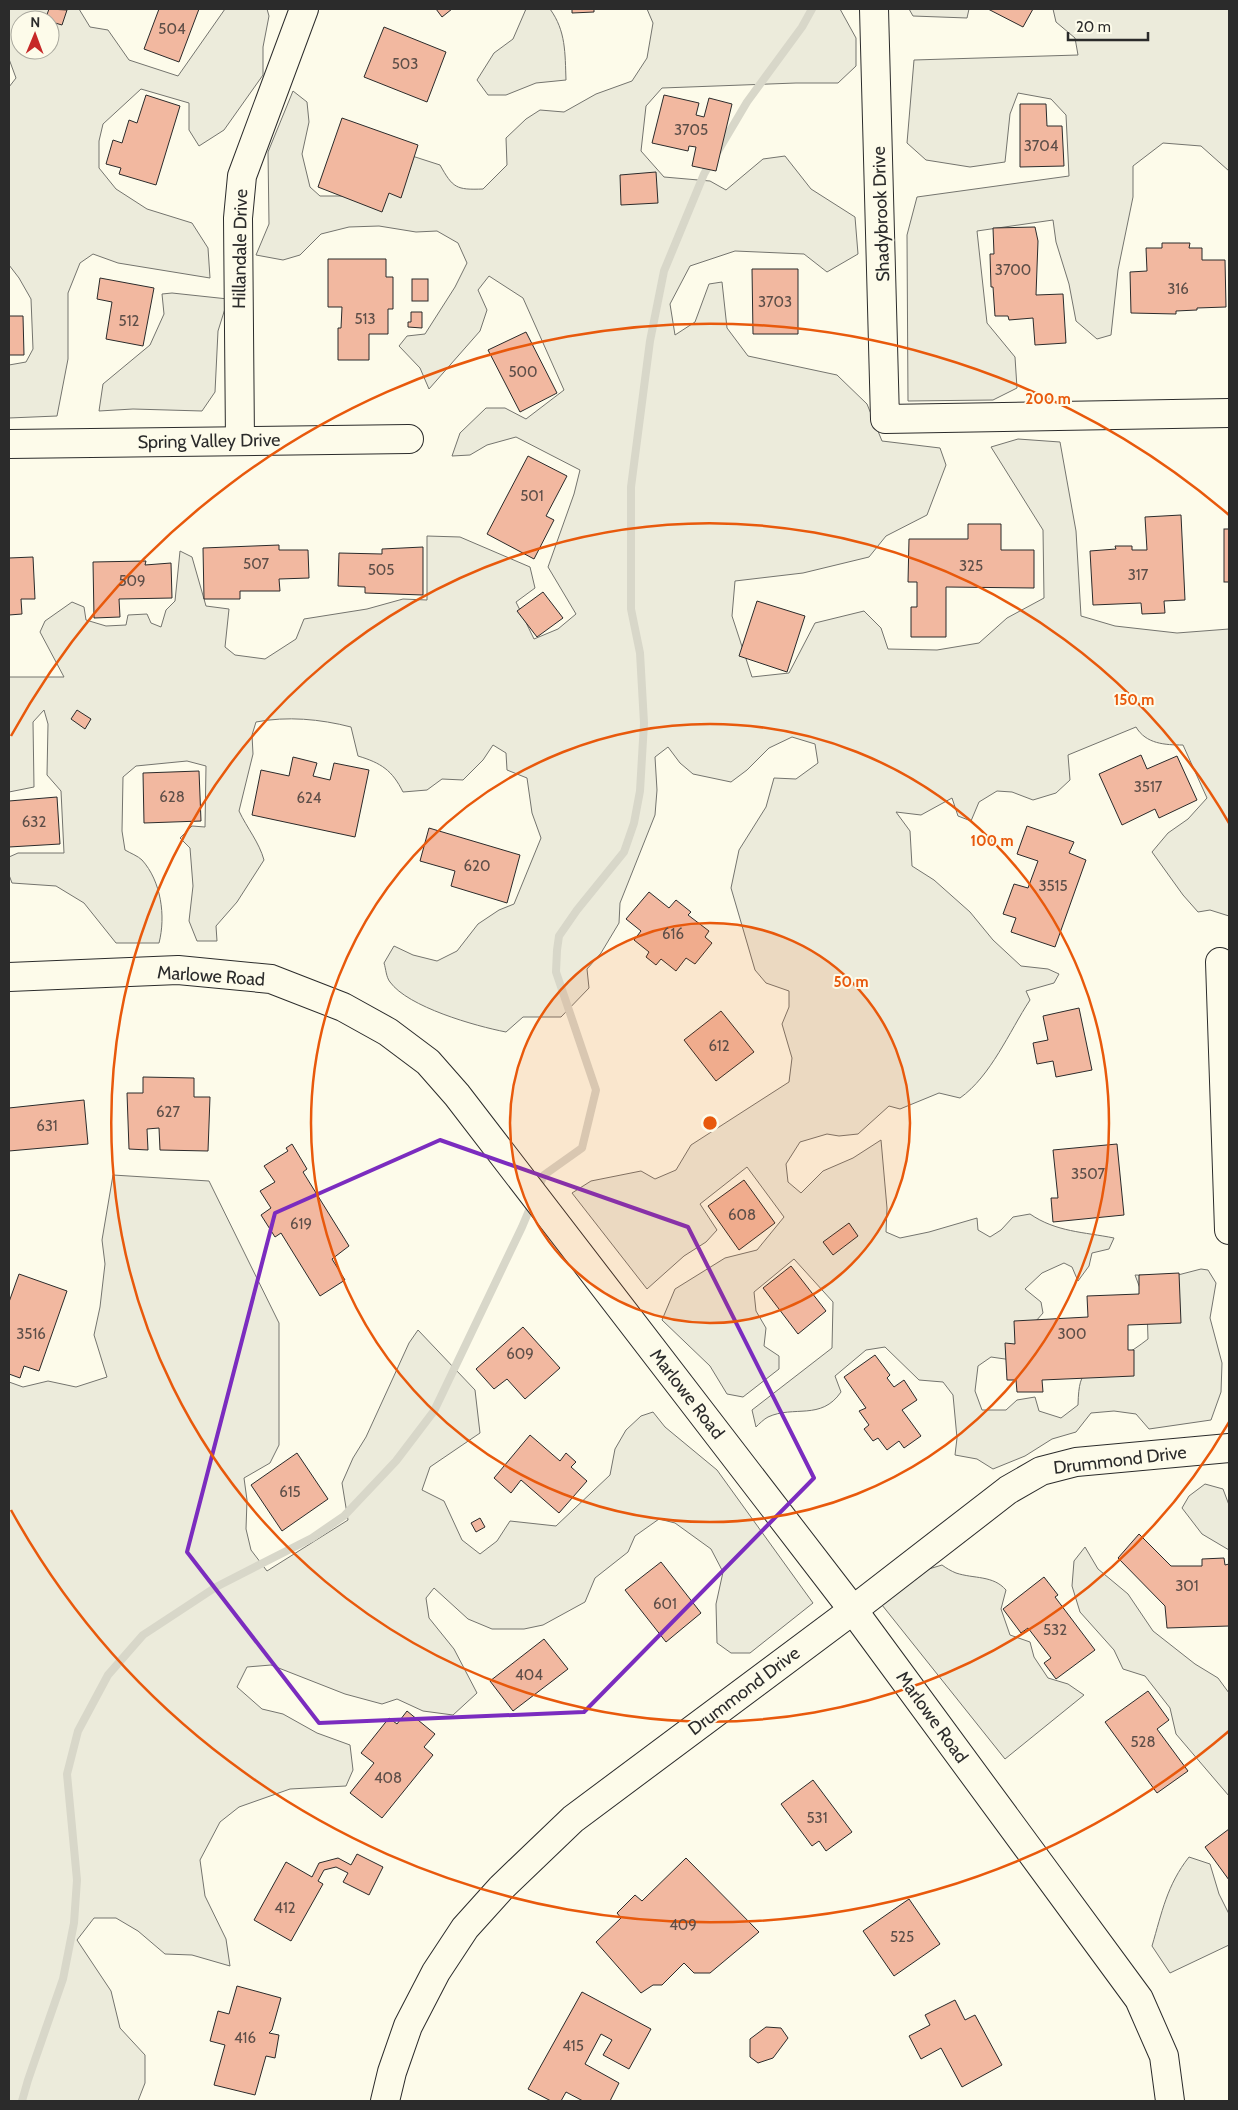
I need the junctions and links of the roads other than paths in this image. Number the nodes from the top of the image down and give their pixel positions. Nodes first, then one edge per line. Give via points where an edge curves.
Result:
1 (304, 9) edge
2 (874, 9) edge
3 (1229, 413) edge
4 (240, 440) junction
5 (408, 440) dead end
6 (9, 444) edge
7 (1220, 962) dead end
8 (9, 977) edge
9 (1229, 1230) edge
10 (1229, 1448) edge
11 (853, 1610) junction
12 (385, 2101) edge
13 (1170, 2101) edge

1 - 4 street, Hillandale Drive via 242,176 238,218
2 - 3 street, Shadybrook Drive via 885,418
4 - 5 street, Spring Valley Drive
4 - 6 street, Spring Valley Drive
7 - 9 street
8 - 11 street, Marlowe Road via 178,970 271,979 343,1007 396,1038 428,1062 457,1095
10 - 11 street, Drummond Drive via 1076,1462 1041,1471 1003,1493
11 - 12 street, Drummond Drive via 573,1819 501,1888 465,1928 436,1972 408,2026
11 - 13 street, Marlowe Road via 1139,1999 1164,2056

